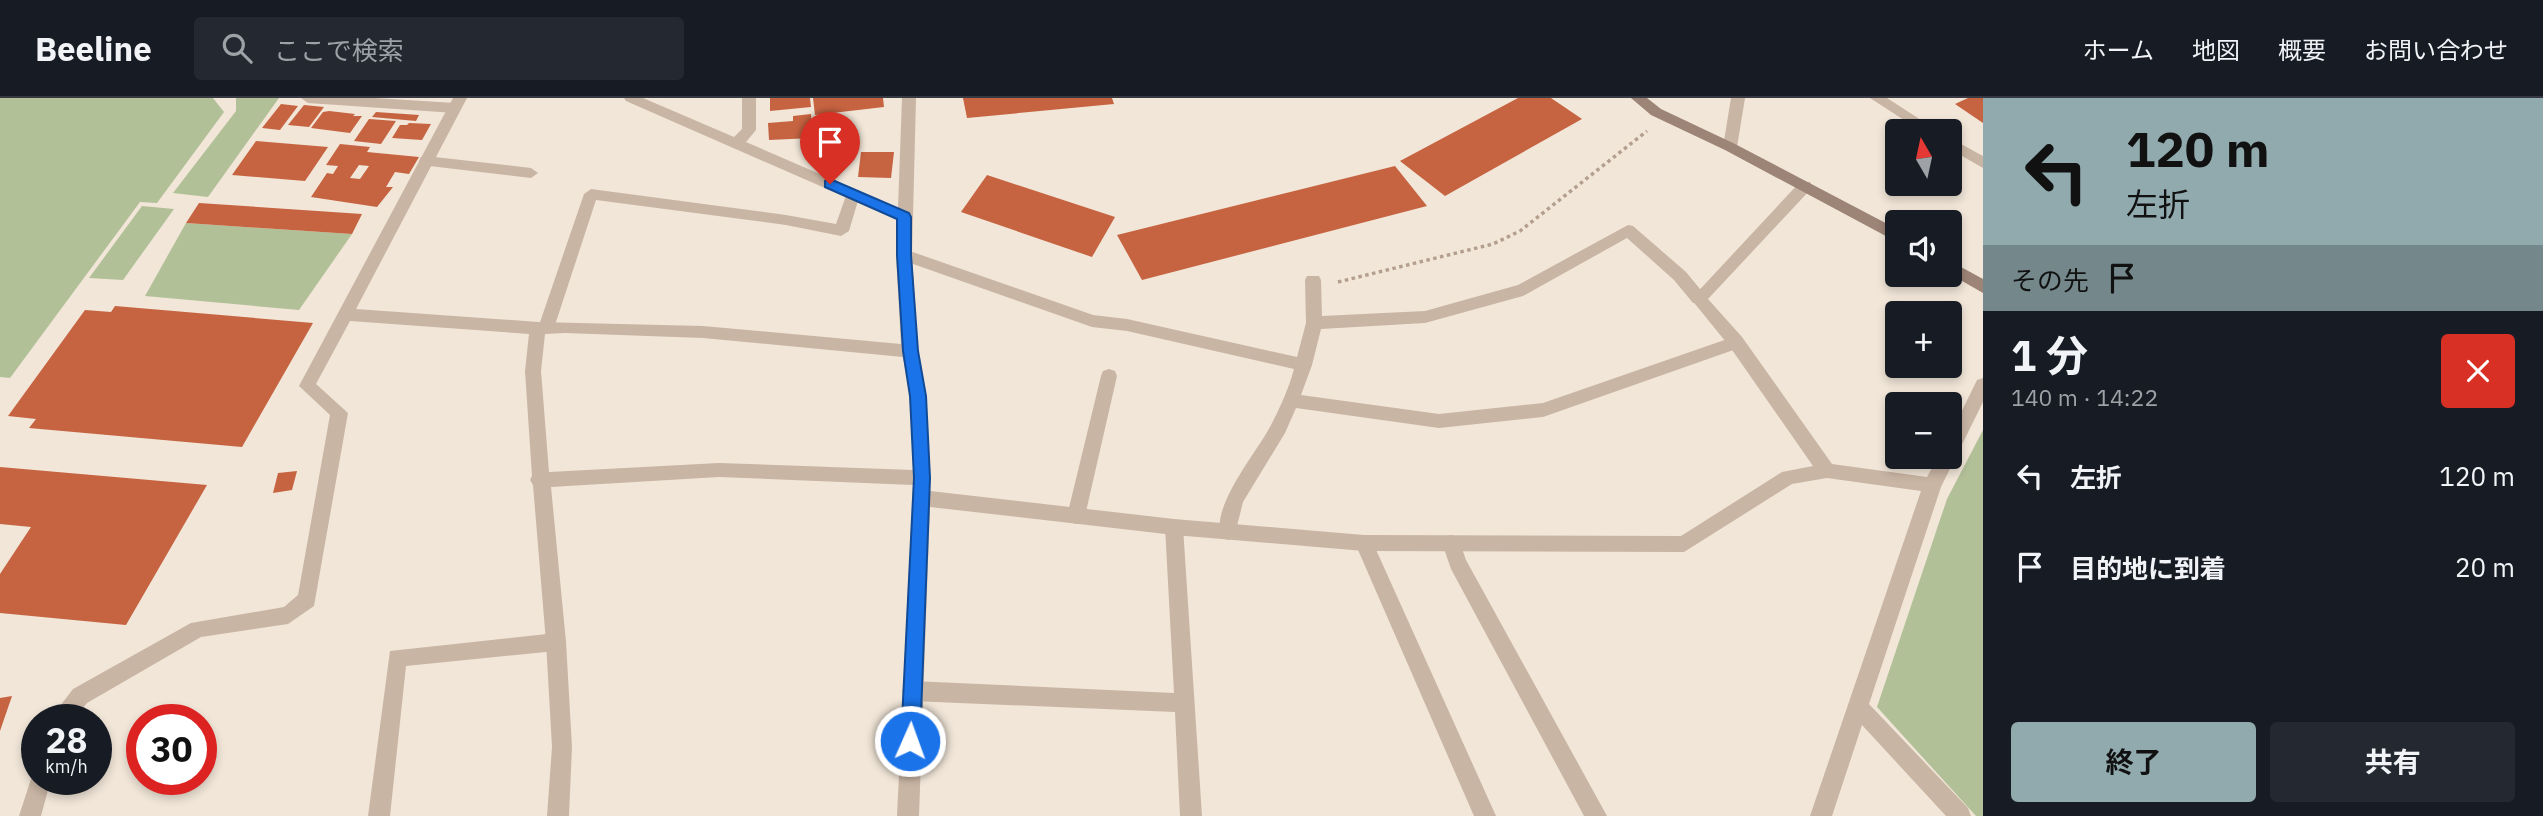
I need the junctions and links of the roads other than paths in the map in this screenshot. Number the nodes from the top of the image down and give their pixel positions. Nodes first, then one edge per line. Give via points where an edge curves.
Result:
1 (308, 98) edge
2 (631, 98) edge
3 (749, 98) edge
4 (909, 98) edge
5 (1638, 98) edge
6 (1738, 98) edge
7 (1877, 98) edge
8 (457, 103) edge
9 (1911, 119) edge
10 (737, 143) junction
11 (1730, 147) junction
12 (1962, 150) edge
13 (426, 161) junction
14 (1983, 163) edge
15 (531, 173) dead end
16 (1805, 186) junction
17 (853, 194) junction
18 (904, 217) junction
19 (1885, 229) edge
20 (904, 255) junction
21 (1962, 274) edge
22 (1313, 284) road end
23 (1983, 287) edge
24 (1699, 299) junction
25 (344, 314) junction
26 (1314, 323) junction
27 (542, 328) junction
28 (1736, 342) junction
29 (910, 351) junction
30 (1304, 365) junction
31 (1109, 376) dead end
32 (1983, 385) edge
33 (1291, 400) junction
34 (1962, 427) edge
35 (1941, 469) edge
36 (1827, 471) junction
37 (922, 478) junction
38 (539, 480) junction
39 (1932, 486) junction
40 (921, 498) junction
41 (1076, 516) junction
42 (1174, 527) junction
43 (1228, 532) junction
44 (1364, 543) junction
45 (1451, 543) junction
46 (555, 642) junction
47 (912, 691) junction
48 (1184, 703) junction
49 (73, 704) edge
50 (1858, 707) junction
51 (36, 795) edge
52 (30, 816) edge
53 (379, 816) edge
54 (558, 816) edge
55 (908, 816) edge
56 (1191, 816) edge
57 (1485, 816) edge
58 (1596, 816) edge
59 (1821, 816) edge
60 (1960, 816) edge

1 - 8 street
2 - 10 street
3 - 10 street via 749,130
4 - 18 street
5 - 11 street
6 - 11 street
7 - 9 street
8 - 13 street
10 - 17 street
11 - 16 street
12 - 14 street
13 - 15 street
13 - 25 street
16 - 19 street
16 - 24 street
17 - 18 street
17 - 27 street via 841,231 591,194
18 - 20 street
20 - 29 street
20 - 30 street via 1092,321
21 - 23 street
22 - 26 street
24 - 26 street via 1628,230 1523,290 1424,317
24 - 28 street
25 - 27 street
25 - 49 street via 307,386 339,413 307,600 288,615 198,629
26 - 30 street
27 - 29 street via 703,332
27 - 38 street via 533,371
28 - 33 street via 1543,410 1439,421
28 - 36 street
29 - 37 street via 918,396
30 - 33 street
31 - 41 street
32 - 34 street
33 - 43 street via 1234,500
35 - 39 street
36 - 39 street
36 - 45 street via 1788,477 1684,544
37 - 38 street via 719,470
37 - 40 street
38 - 46 street
39 - 50 street
40 - 41 street
40 - 47 street
41 - 42 street
42 - 43 street
42 - 48 street
43 - 44 street
44 - 45 street
44 - 57 street
45 - 58 street
46 - 53 street via 397,658
46 - 54 street via 562,747
47 - 48 street
47 - 55 street
48 - 56 street
50 - 59 street
50 - 60 street
51 - 52 street

